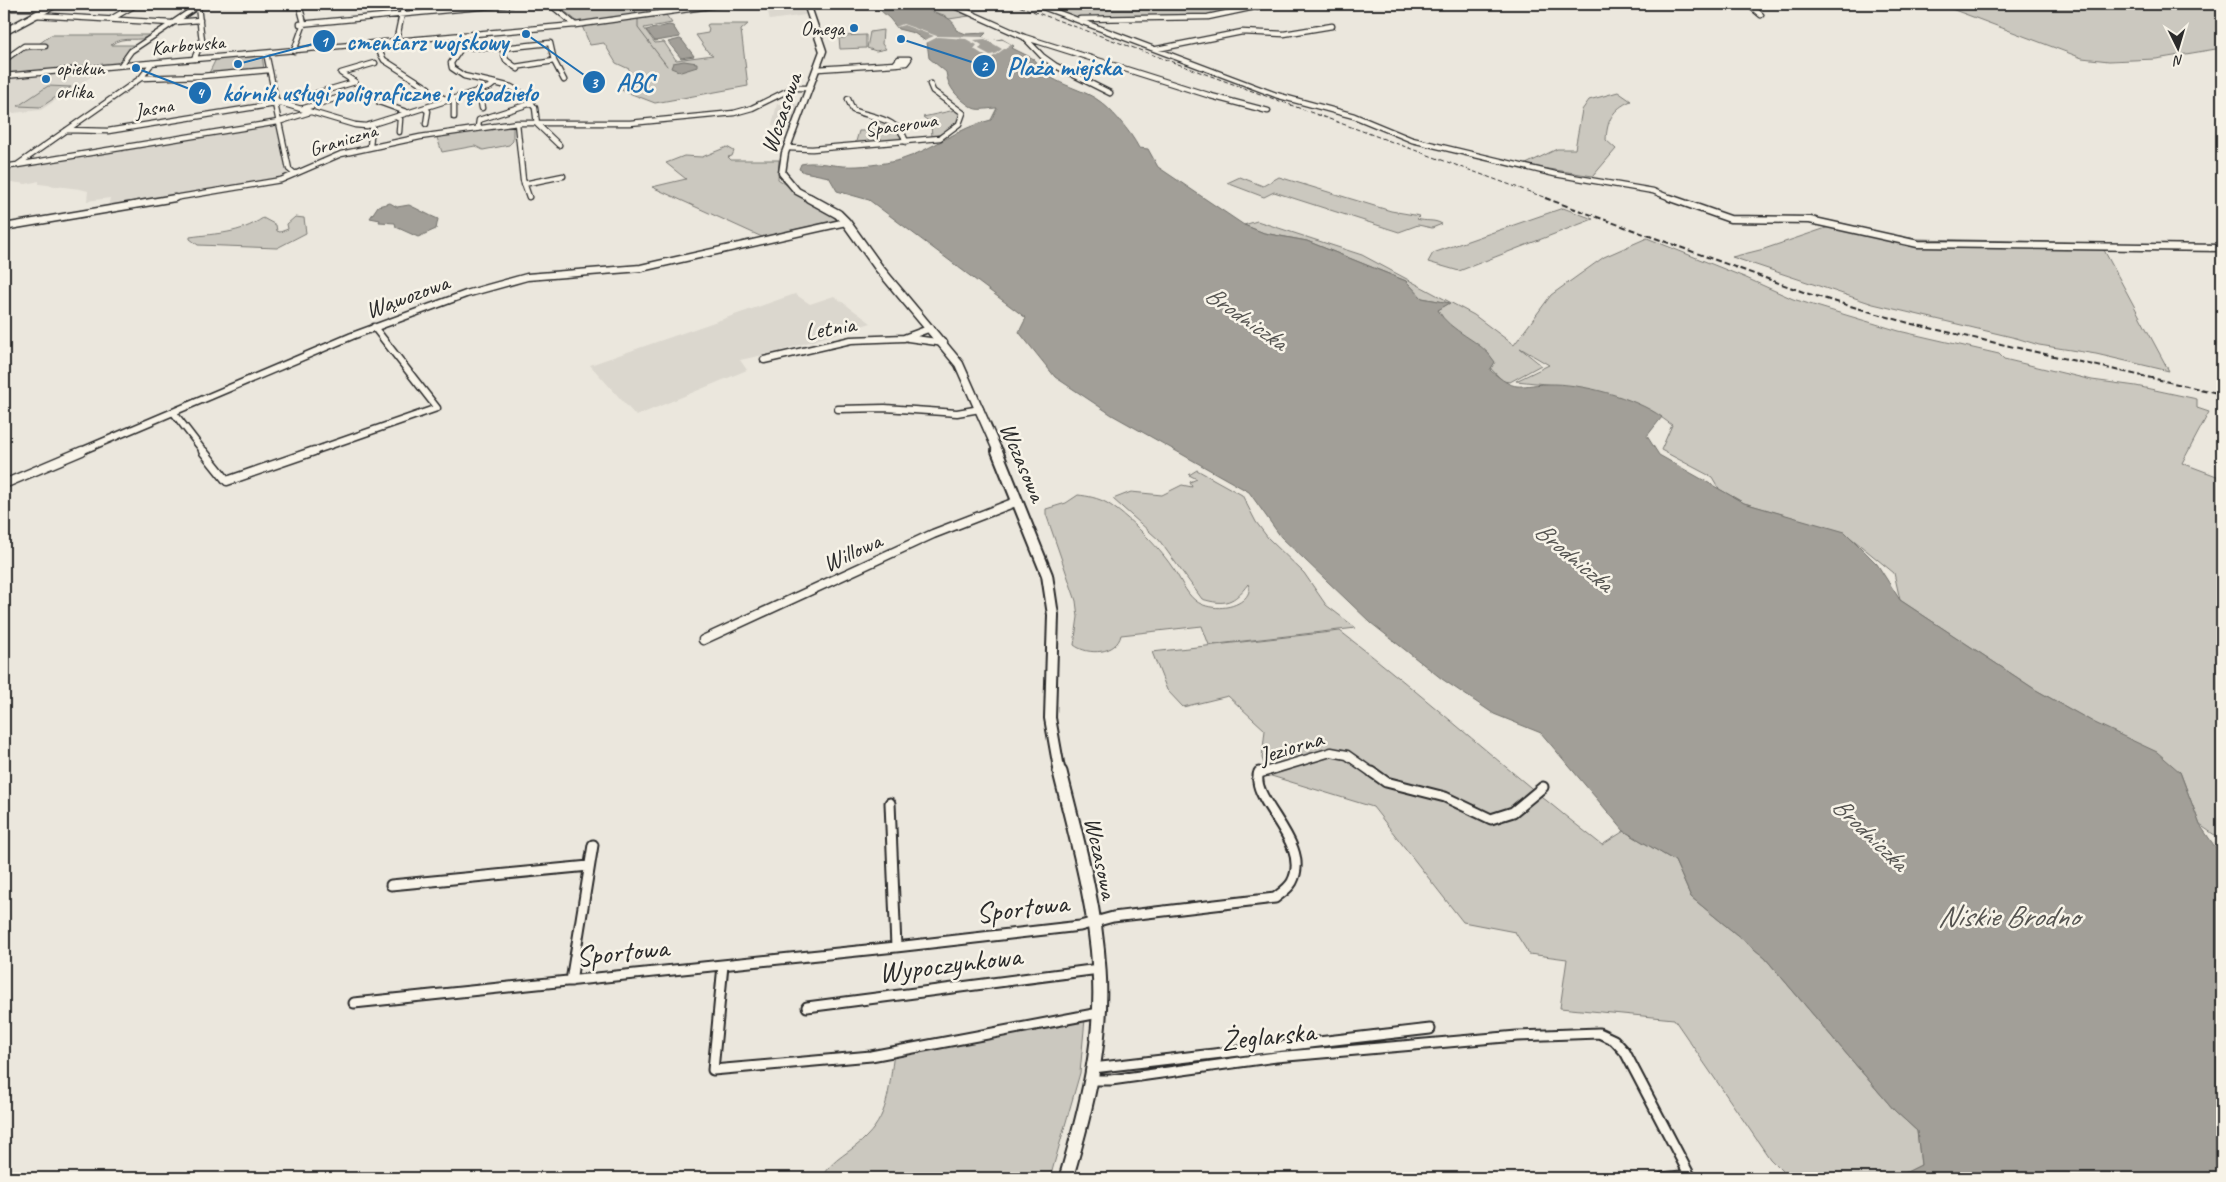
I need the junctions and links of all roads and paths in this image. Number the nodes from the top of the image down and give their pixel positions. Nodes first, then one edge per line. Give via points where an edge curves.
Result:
1 (56, 4) edge
2 (137, 4) edge
3 (299, 4) edge
4 (398, 4) edge
5 (512, 4) edge
6 (550, 4) edge
7 (725, 4) edge
8 (807, 4) edge
9 (950, 4) edge
10 (1035, 4) edge
11 (1269, 4) edge
12 (1748, 4) edge
13 (199, 5) edge
14 (475, 6) edge
15 (4, 8) edge
16 (48, 8) junction
17 (402, 14) junction
18 (35, 15) junction
19 (1761, 15) dead end
20 (110, 20) junction
21 (200, 20) junction
22 (1076, 20) junction
23 (173, 23) junction
24 (302, 23) junction
25 (575, 25) junction
26 (1332, 26) dead end
27 (4, 32) edge
28 (464, 36) junction
29 (1024, 37) junction
30 (396, 42) junction
31 (375, 44) junction
32 (45, 46) dead end
33 (462, 47) junction
34 (502, 48) junction
35 (1155, 49) junction
36 (294, 51) junction
37 (266, 53) junction
38 (194, 59) junction
39 (4, 60) edge
40 (554, 61) junction
41 (152, 63) junction
42 (374, 63) dead end
43 (895, 64) dead end
44 (121, 65) junction
45 (818, 69) junction
46 (269, 70) junction
47 (4, 76) edge
48 (141, 78) junction
49 (564, 80) dead end
50 (495, 83) junction
51 (930, 84) dead end
52 (810, 88) junction
53 (479, 90) junction
54 (361, 91) dead end
55 (1110, 93) dead end
56 (848, 99) dead end
57 (451, 100) junction
58 (379, 102) dead end
59 (532, 103) junction
60 (278, 104) junction
61 (424, 108) junction
62 (482, 108) dead end
63 (300, 109) junction
64 (1268, 111) dead end
65 (310, 112) junction
66 (409, 113) junction
67 (396, 117) junction
68 (454, 117) dead end
69 (278, 122) junction
70 (537, 122) junction
71 (516, 123) junction
72 (426, 124) dead end
73 (372, 125) junction
74 (478, 127) junction
75 (67, 130) junction
76 (399, 132) dead end
77 (906, 142) junction
78 (559, 145) dead end
79 (370, 147) junction
80 (787, 148) junction
81 (17, 165) junction
82 (4, 168) edge
83 (295, 174) junction
84 (563, 176) dead end
85 (524, 184) junction
86 (528, 198) dead end
87 (846, 222) junction
88 (4, 227) edge
89 (2222, 248) edge
90 (374, 327) junction
91 (931, 328) junction
92 (904, 338) junction
93 (944, 343) junction
94 (764, 360) dead end
95 (838, 409) dead end
96 (980, 409) junction
97 (174, 413) junction
98 (4, 484) edge
99 (1018, 501) junction
100 (703, 640) dead end
101 (1543, 787) dead end
102 (890, 803) dead end
103 (593, 845) dead end
104 (589, 866) junction
105 (391, 886) dead end
106 (1094, 921) junction
107 (896, 947) junction
108 (723, 965) junction
109 (1098, 969) junction
110 (571, 981) junction
111 (354, 1004) dead end
112 (807, 1007) dead end
113 (1099, 1013) junction
114 (1430, 1029) dead end
115 (1094, 1068) junction
116 (1092, 1080) junction
117 (1690, 1177) edge
118 (1066, 1178) edge
119 (1662, 1178) edge

1 - 16 street
2 - 20 street
3 - 24 street
4 - 17 street
5 - 14 street
6 - 25 street
7 - 25 street, Karbowska
8 - 45 street, Wczasowa via 823,51
9 - 29 street
10 - 22 street
11 - 22 street via 1208,17
12 - 19 street
13 - 21 street
13 - 23 street
14 - 17 street
15 - 16 street
16 - 18 street
17 - 24 street
17 - 30 street
18 - 20 street
18 - 27 street
20 - 23 street
21 - 23 street
21 - 38 street via 202,44
22 - 35 street
23 - 44 street via 131,51
24 - 36 street
25 - 28 street, Karbowska
26 - 35 street via 1284,34 1242,32
28 - 30 street, Karbowska
28 - 33 street
29 - 55 street via 1056,66
29 - 64 street
30 - 31 street, Karbowska
31 - 36 street, Karbowska
31 - 57 street via 380,58 428,88 425,91
32 - 39 street via 24,46
33 - 34 street
33 - 50 street via 451,63 455,72
34 - 40 street via 506,60 518,68
34 - 40 street via 550,43
35 - 89 street via 1276,95 1354,116 1421,142 1555,174 1653,190 1730,219 1810,220 1918,244
36 - 37 street, Karbowska
37 - 38 street, Karbowska
37 - 46 street
38 - 41 street, Karbowska
40 - 49 street
41 - 44 street, Karbowska
41 - 48 street
42 - 60 street, Jasna via 341,73 355,82
43 - 45 street
44 - 47 street, Karbowska
45 - 52 street, Wczasowa
46 - 48 street
46 - 60 street
48 - 75 street
50 - 53 street
50 - 59 street via 507,84 530,98
51 - 77 street, Spacerowa via 933,91 963,113 963,119 940,138
52 - 70 street, Graniczna via 793,88 734,113 630,123
52 - 80 street, Wczasowa
53 - 57 street
53 - 62 street
54 - 63 street
56 - 77 street via 853,110 898,125
57 - 61 street
57 - 68 street via 454,102
58 - 66 street
59 - 70 street
59 - 74 street via 479,120
60 - 63 street
60 - 69 street
60 - 75 street, Jasna via 108,130
61 - 66 street
61 - 72 street via 428,111
63 - 65 street
65 - 69 street
65 - 73 street via 355,125
66 - 67 street
67 - 73 street
67 - 76 street via 400,119
69 - 81 street
69 - 83 street via 289,169
70 - 71 street, Graniczna
70 - 78 street
71 - 74 street, Graniczna
71 - 85 street
73 - 79 street
74 - 79 street, Graniczna
75 - 81 street
77 - 80 street, Spacerowa
79 - 83 street, Graniczna via 323,160
80 - 87 street, Wczasowa via 782,173 790,185
81 - 82 street
83 - 88 street, Graniczna via 281,180
84 - 85 street
85 - 86 street
87 - 90 street, Wąwozowa via 640,268 527,277 466,294
87 - 91 street, Wczasowa via 879,268
90 - 97 street, Wąwozowa
90 - 97 street via 437,408 228,481
91 - 92 street, Letnia
91 - 93 street, Wczasowa
92 - 93 street, Letnia
92 - 94 street, Letnia via 851,340
93 - 96 street, Wczasowa via 959,364
95 - 96 street via 886,408 943,413
96 - 99 street, Wczasowa
97 - 98 street, Wąwozowa
99 - 100 street, Willowa via 933,534
99 - 106 street, Wczasowa via 1042,558 1052,595 1050,718
101 - 106 street, Jeziorna via 1513,812 1491,819 1446,797 1386,782 1347,755 1337,752 1259,772 1256,779 1258,788 1288,838 1297,865 1292,882 1275,898
102 - 107 street
103 - 104 street
104 - 105 street
104 - 110 street
106 - 107 street, Sportowa via 1080,926
106 - 109 street, Wczasowa
107 - 108 street, Sportowa
108 - 110 street, Sportowa
108 - 113 street via 714,1070 871,1056
109 - 112 street, Wypoczynkowa
109 - 113 street, Wczasowa
110 - 111 street, Sportowa
113 - 115 street, Wczasowa
114 - 115 street
115 - 116 street, Wczasowa
116 - 117 street, Żeglarska via 1276,1057 1517,1036 1599,1034 1614,1040 1625,1052
116 - 118 street, Wczasowa
117 - 119 street

